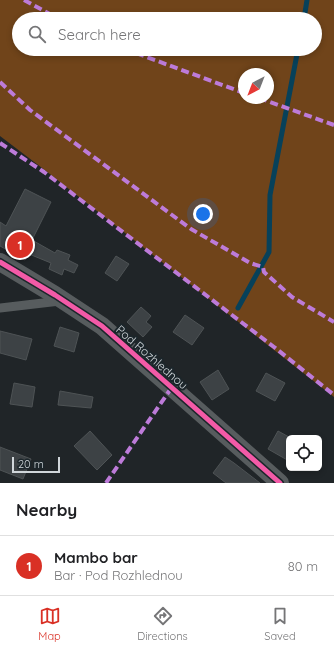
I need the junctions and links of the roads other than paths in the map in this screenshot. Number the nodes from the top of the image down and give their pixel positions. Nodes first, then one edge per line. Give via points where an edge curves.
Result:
1 (0, 262) edge
2 (63, 300) junction
3 (0, 308) edge
4 (280, 483) edge

1 - 2 street, Pod Rozhlednou
2 - 3 lane
2 - 4 street, Pod Rozhlednou via 102,326

